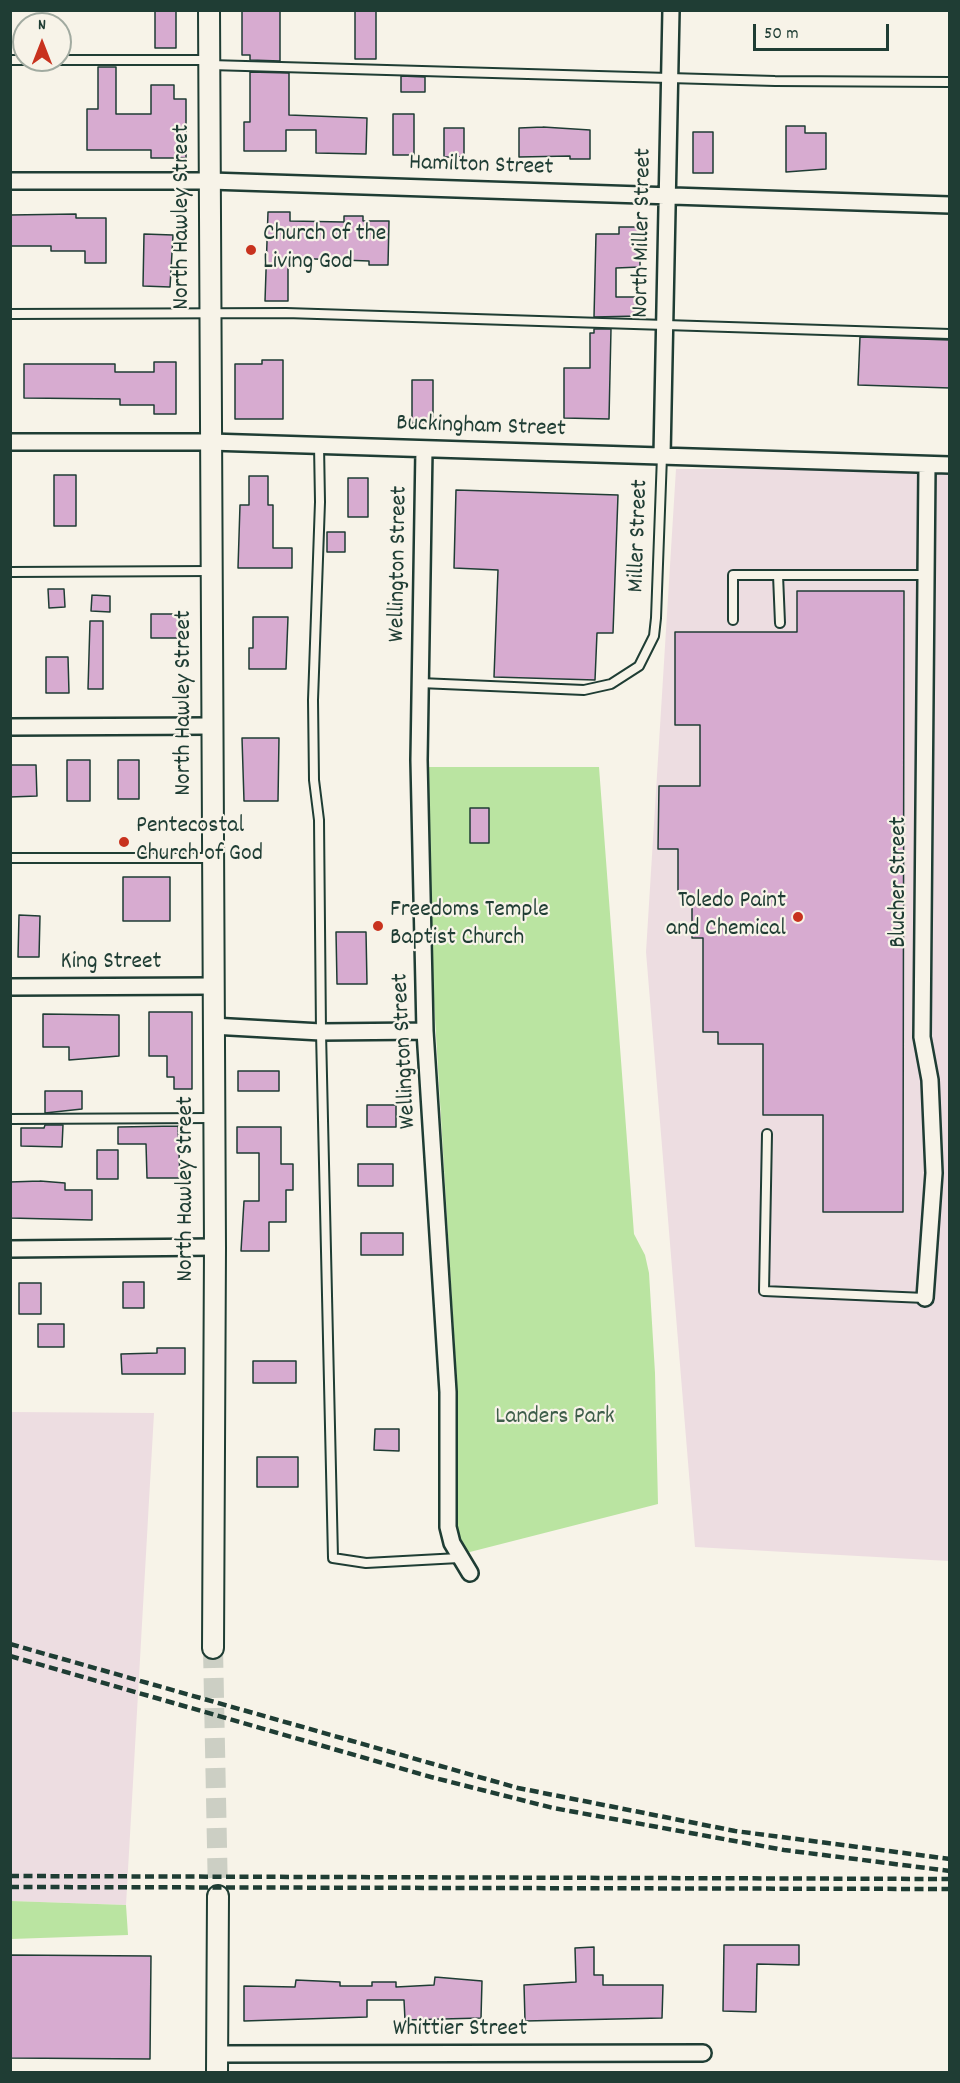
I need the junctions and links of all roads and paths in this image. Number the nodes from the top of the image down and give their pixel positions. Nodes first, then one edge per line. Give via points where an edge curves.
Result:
1 (209, 10) edge
2 (671, 10) edge
3 (10, 60) edge
4 (210, 62) junction
5 (670, 77) junction
6 (950, 82) edge
7 (10, 181) edge
8 (210, 181) junction
9 (667, 196) junction
10 (950, 205) edge
11 (210, 313) junction
12 (10, 314) edge
13 (664, 326) junction
14 (950, 334) edge
15 (10, 442) edge
16 (210, 442) junction
17 (319, 445) junction
18 (424, 449) junction
19 (662, 456) junction
20 (927, 465) junction
21 (950, 465) edge
22 (211, 571) junction
23 (10, 572) edge
24 (926, 574) junction
25 (778, 575) junction
26 (733, 621) dead end
27 (780, 623) dead end
28 (420, 683) junction
29 (211, 726) junction
30 (10, 727) edge
31 (10, 858) edge
32 (212, 858) junction
33 (212, 986) junction
34 (10, 987) edge
35 (212, 1026) junction
36 (425, 1031) junction
37 (321, 1032) junction
38 (214, 1118) junction
39 (10, 1119) edge
40 (767, 1134) dead end
41 (214, 1247) junction
42 (10, 1249) edge
43 (925, 1298) joint
44 (459, 1558) junction
45 (470, 1573) dead end
46 (213, 1648) tunnel mouth
47 (218, 1896) tunnel mouth
48 (703, 2053) dead end
49 (217, 2063) edge

1 - 4 street, North Hawley Street
2 - 5 street, North Miller Street
3 - 4 lane
4 - 5 lane
4 - 8 street, North Hawley Street
5 - 6 lane
5 - 9 street, North Miller Street
7 - 8 street, Hamilton Street
8 - 9 street, Hamilton Street
8 - 11 street, North Hawley Street
9 - 10 street, Hamilton Street
9 - 13 street, North Miller Street
11 - 12 lane
11 - 13 lane
11 - 16 street, North Hawley Street
13 - 14 lane
13 - 19 street, North Miller Street
15 - 16 street, Buckingham Street
16 - 17 street, Buckingham Street
16 - 22 street, North Hawley Street
17 - 18 street, Buckingham Street
17 - 37 lane via 313,700 319,820
18 - 19 street, Buckingham Street
18 - 28 street, Wellington Street
19 - 20 street, Buckingham Street
19 - 28 lane, Miller Street via 656,618 654,636 639,666 600,688 526,690
20 - 21 street, Buckingham Street
20 - 24 street, Blucher Street
22 - 23 lane
22 - 29 street, North Hawley Street
24 - 25 lane
24 - 43 street, Blucher Street via 922,1037 930,1080 934,1173
25 - 26 lane via 733,575
25 - 27 lane
28 - 36 street, Wellington Street
29 - 30 street
29 - 32 street, North Hawley Street
31 - 32 lane
32 - 33 street, North Hawley Street
33 - 34 street, King Street
33 - 35 street, North Hawley Street
35 - 37 street
35 - 38 street, North Hawley Street
36 - 37 street
36 - 44 street, Wellington Street via 448,1380 448,1527
37 - 44 lane via 333,1558 366,1563
38 - 39 lane
38 - 41 street, North Hawley Street
40 - 43 lane via 764,1291
41 - 42 street
41 - 46 street, North Hawley Street
44 - 45 street, Wellington Street
47 - 49 street
48 - 49 street, Whittier Street

